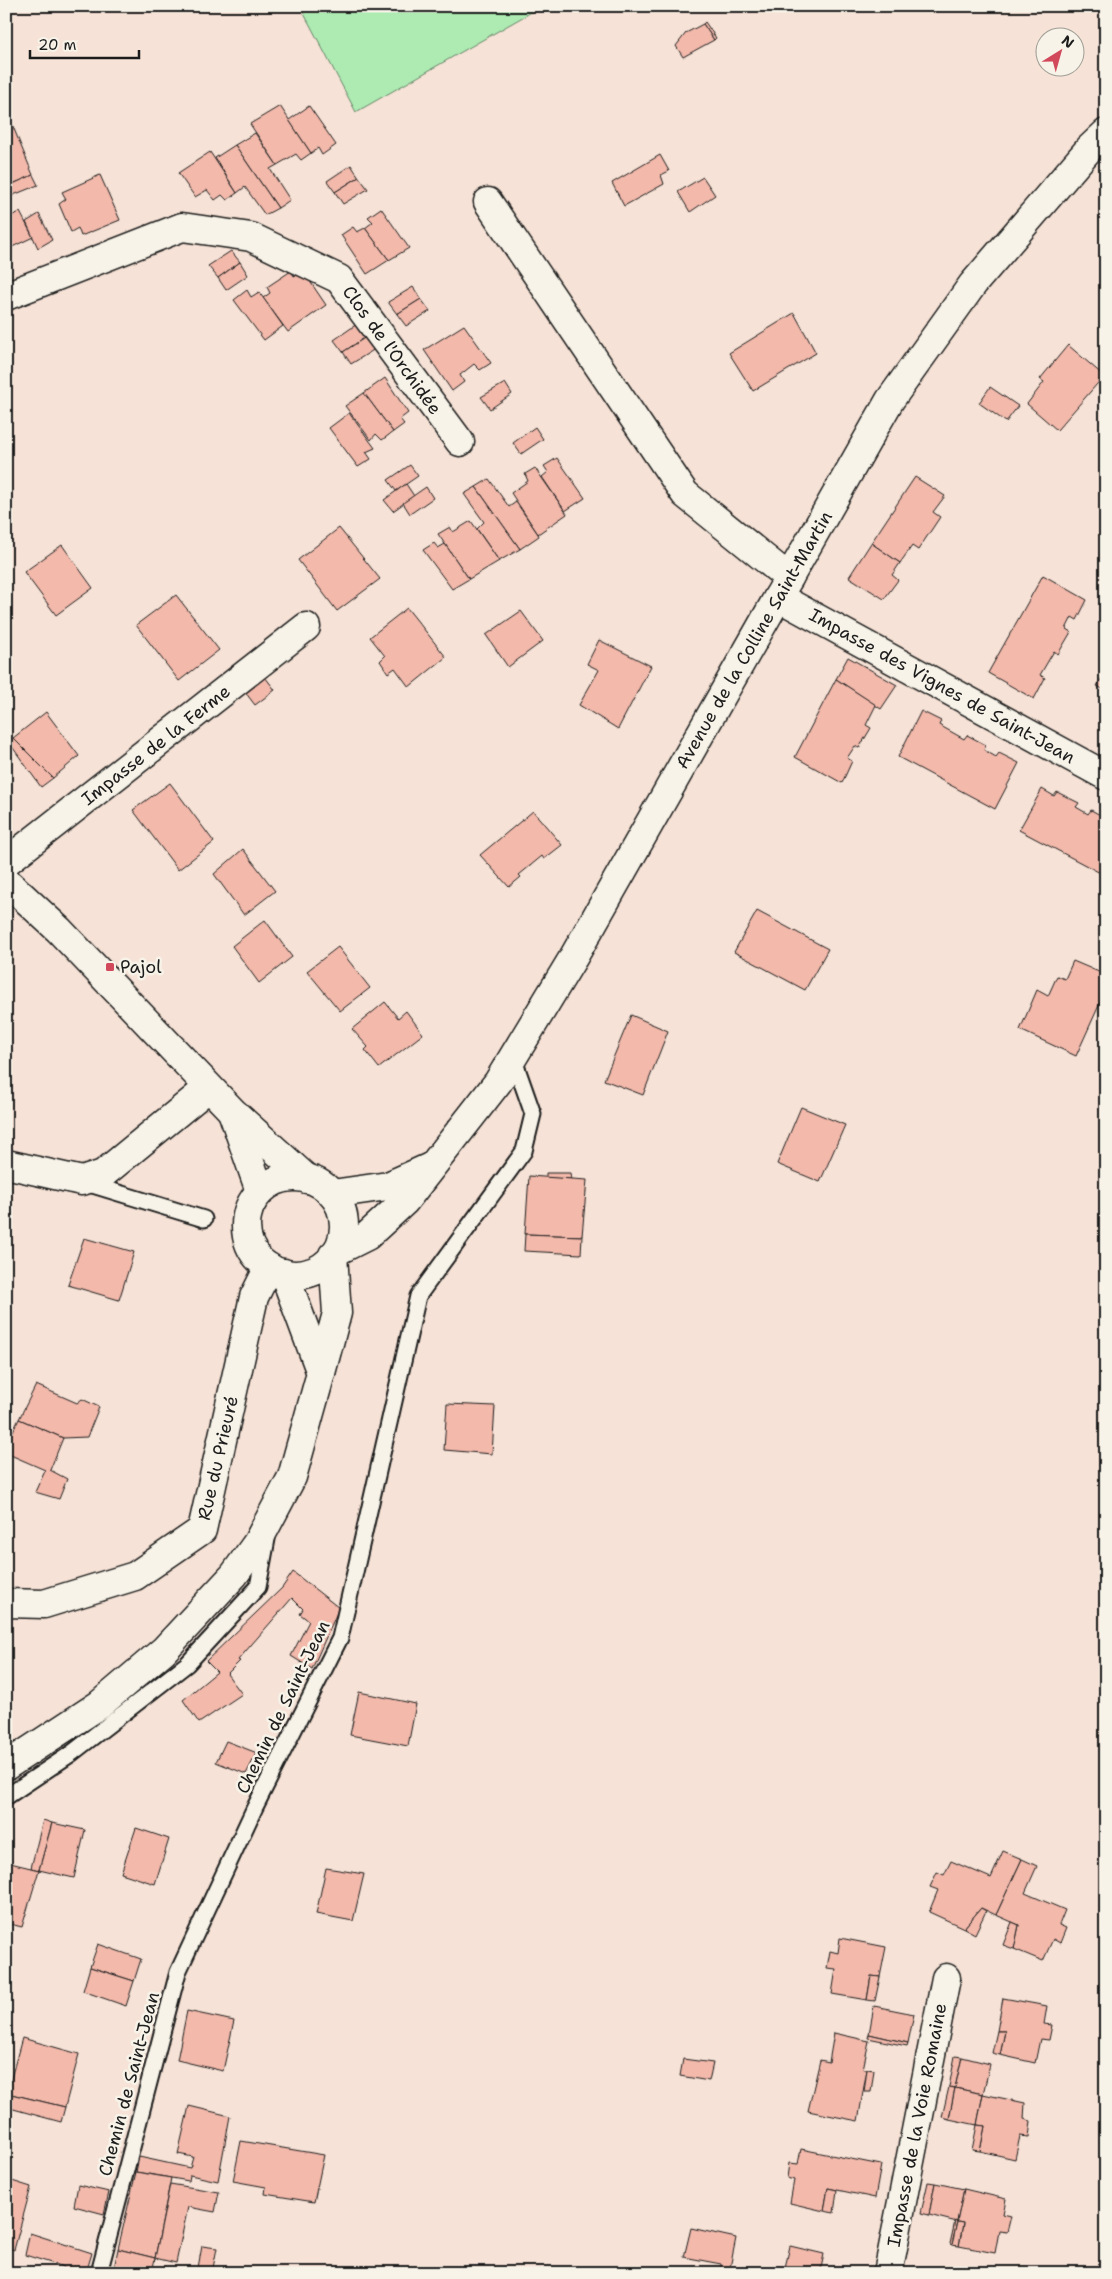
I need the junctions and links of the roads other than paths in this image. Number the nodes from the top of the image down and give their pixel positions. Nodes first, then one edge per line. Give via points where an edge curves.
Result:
1 (1106, 132) edge
2 (488, 202) dead end
3 (6, 296) edge
4 (460, 442) dead end
5 (783, 587) junction
6 (306, 627) dead end
7 (1106, 776) edge
8 (6, 862) edge
9 (6, 881) edge
10 (513, 1057) junction
11 (208, 1088) junction
12 (233, 1112) junction
13 (6, 1164) edge
14 (429, 1167) junction
15 (308, 1179) junction
16 (82, 1182) junction
17 (260, 1191) junction
18 (332, 1194) junction
19 (204, 1219) dead end
20 (335, 1253) junction
21 (276, 1270) junction
22 (322, 1373) junction
23 (272, 1515) junction
24 (6, 1603) edge
25 (6, 1766) edge
26 (6, 1797) edge
27 (946, 1978) dead end
28 (99, 2273) edge
29 (888, 2273) edge

1 - 5 street, Avenue de la Colline Saint-Martin via 973,284 890,400
2 - 5 street, Impasse des Vignes de Saint-Jean via 685,494
3 - 4 street, Clos de l'Orchidée via 182,227 250,237 339,280
5 - 7 street, Impasse des Vignes de Saint-Jean
5 - 10 street, Avenue de la Colline Saint-Martin via 574,958
6 - 8 street, Impasse de la Ferme
9 - 11 street via 60,930
10 - 14 street, Avenue de la Colline Saint-Martin via 498,1082
10 - 28 lane, Chemin de Saint-Jean via 533,1114 524,1151 418,1296 340,1638 255,1807 178,1972
11 - 12 street
11 - 16 street via 103,1174
12 - 15 street
12 - 17 street
13 - 16 street
14 - 18 street, Avenue de la Colline Saint-Martin via 388,1186
14 - 20 street, Avenue de la Colline Saint-Martin via 405,1200 367,1236
15 - 17 street via 285,1178 271,1182
15 - 18 street
16 - 19 lane
17 - 21 street via 252,1201 246,1230 254,1252
18 - 20 street via 343,1221 343,1236
20 - 21 street via 315,1270 296,1275
20 - 22 street via 337,1312
21 - 22 street
21 - 24 street, Rue du Prieuré via 254,1297 202,1530 135,1576 44,1604
22 - 23 street via 292,1477
23 - 25 street via 234,1576 164,1650 99,1705
23 - 26 lane via 258,1587 187,1664 72,1753
27 - 29 street, Impasse de la Voie Romaine

